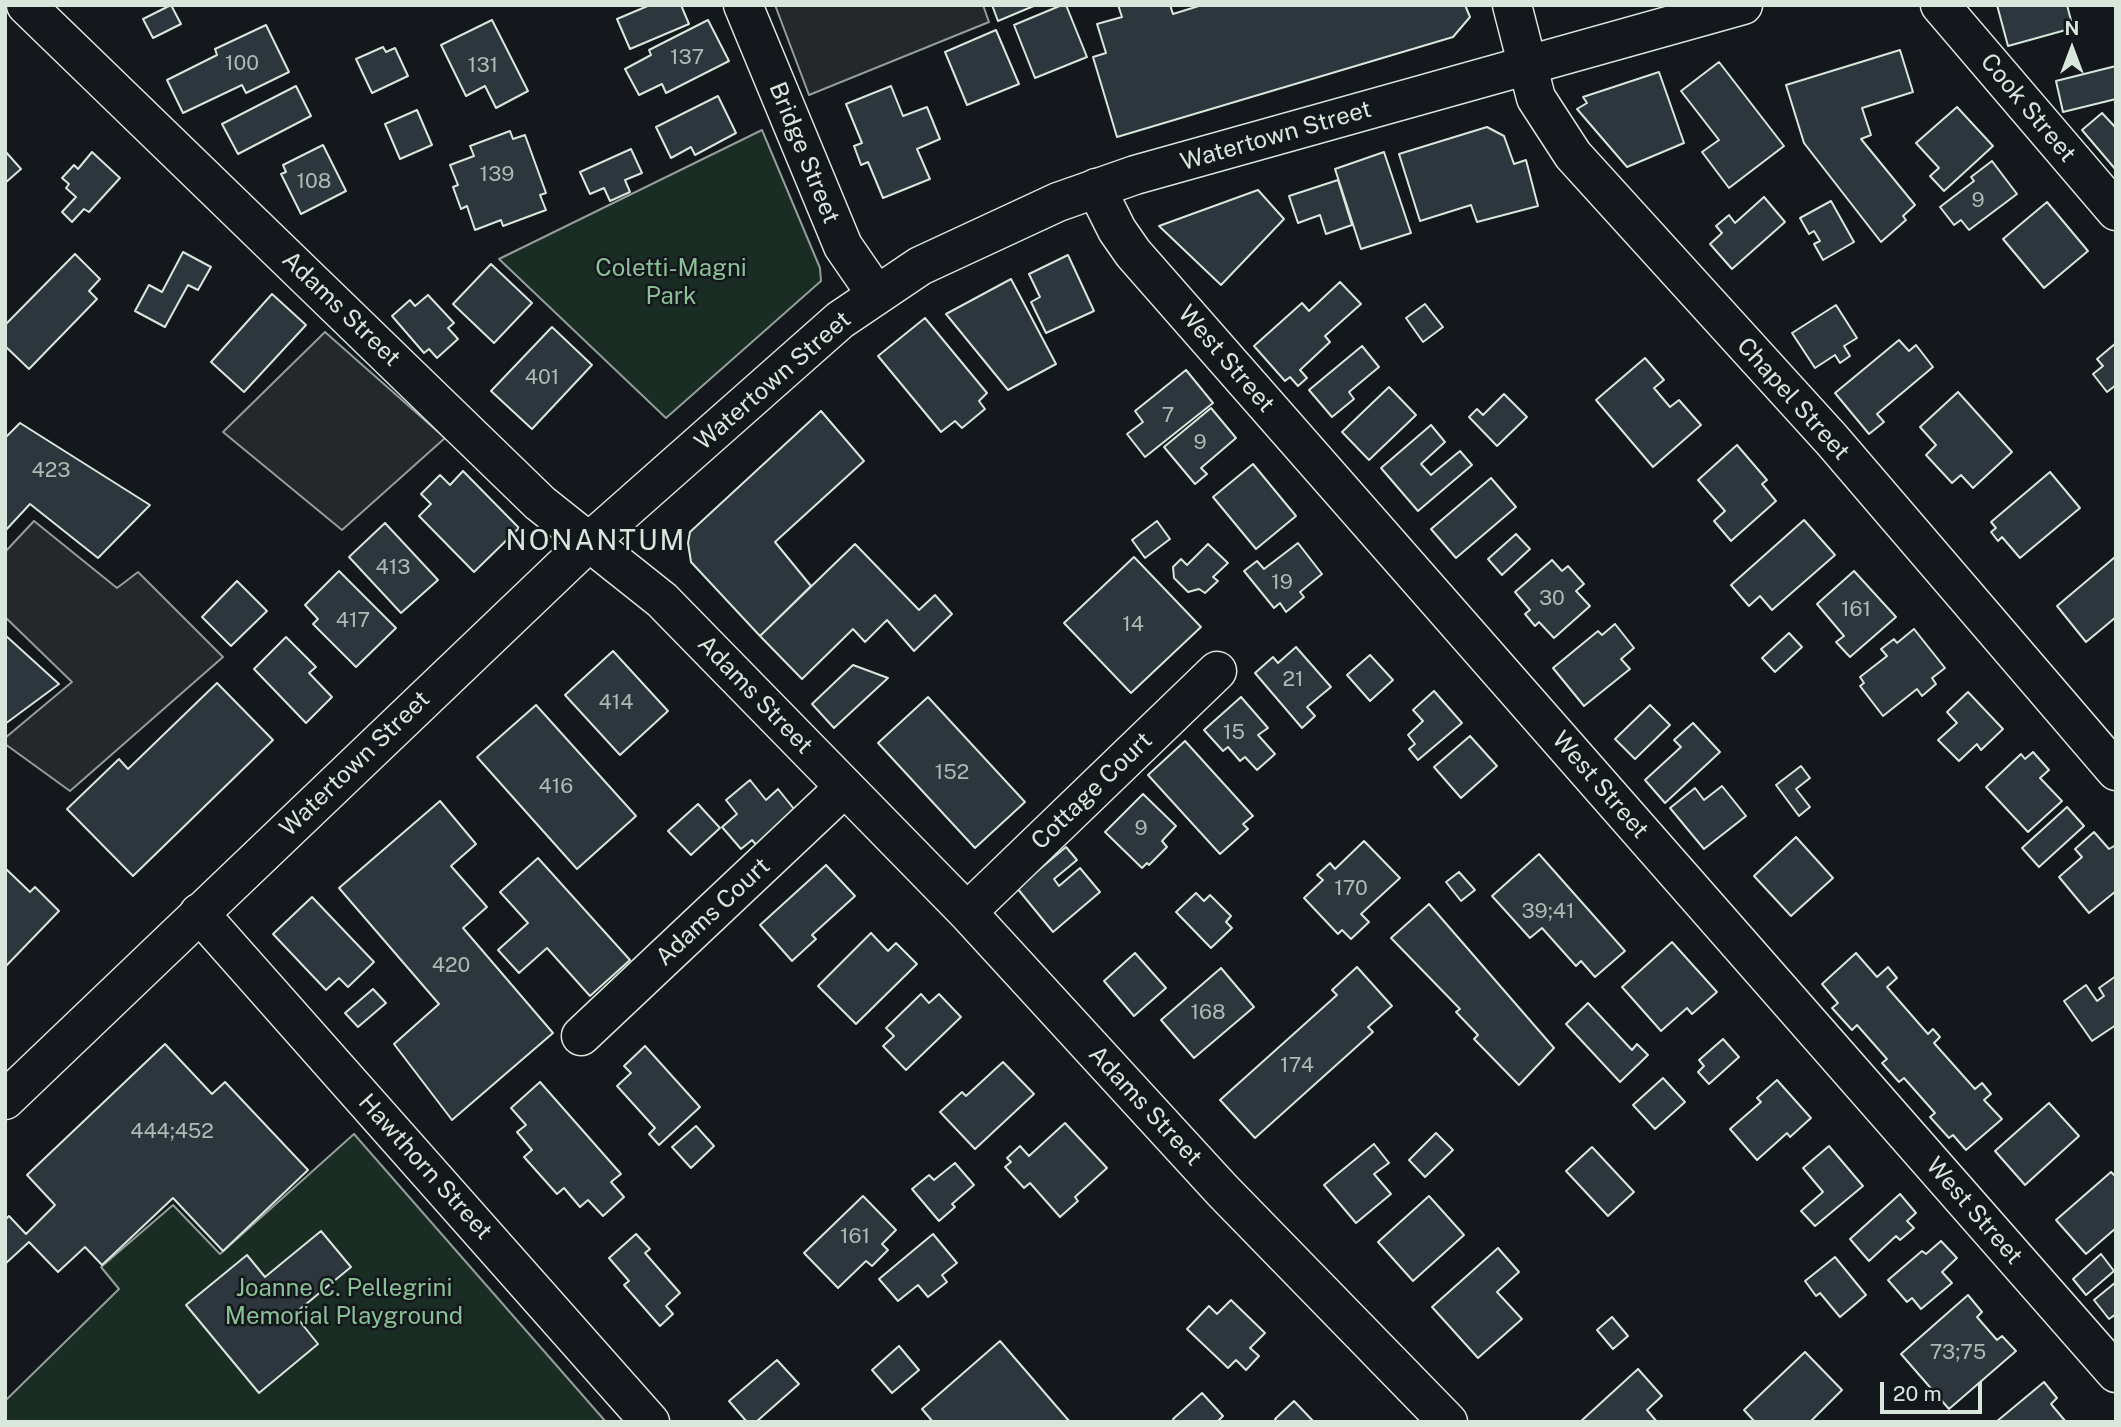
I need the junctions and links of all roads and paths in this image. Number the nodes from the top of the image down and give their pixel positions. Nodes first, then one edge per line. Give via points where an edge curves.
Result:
1 (26, 5) edge
2 (743, 5) edge
3 (1512, 5) edge
4 (1743, 5) edge
5 (1940, 5) edge
6 (1529, 64) junction
7 (1096, 188) junction
8 (2116, 211) edge
9 (876, 294) junction
10 (589, 542) junction
11 (1217, 671) dead end
12 (2116, 771) edge
13 (844, 788) junction
14 (967, 912) junction
15 (199, 913) junction
16 (581, 1036) dead end
17 (5, 1100) edge
18 (2116, 1373) edge
19 (650, 1422) edge
20 (1448, 1422) edge

1 - 10 street, Adams Street via 540,503
2 - 9 street, Bridge Street via 843,246
3 - 6 street, Chapel Street
4 - 6 street, Watertown Street
5 - 8 street, Cook Street
6 - 7 street, Watertown Street
6 - 12 street, Chapel Street via 1536,97 1573,155 1832,440
7 - 9 street, Watertown Street via 920,266
7 - 18 street, West Street via 1133,253
9 - 10 street, Watertown Street via 798,355
10 - 13 street, Adams Street via 662,600
10 - 15 street, Watertown Street
11 - 14 street, Cottage Court
13 - 14 street, Adams Street
13 - 16 street, Adams Court
14 - 20 street, Adams Street via 1222,1190
15 - 17 street, Watertown Street
15 - 19 street, Hawthorn Street

